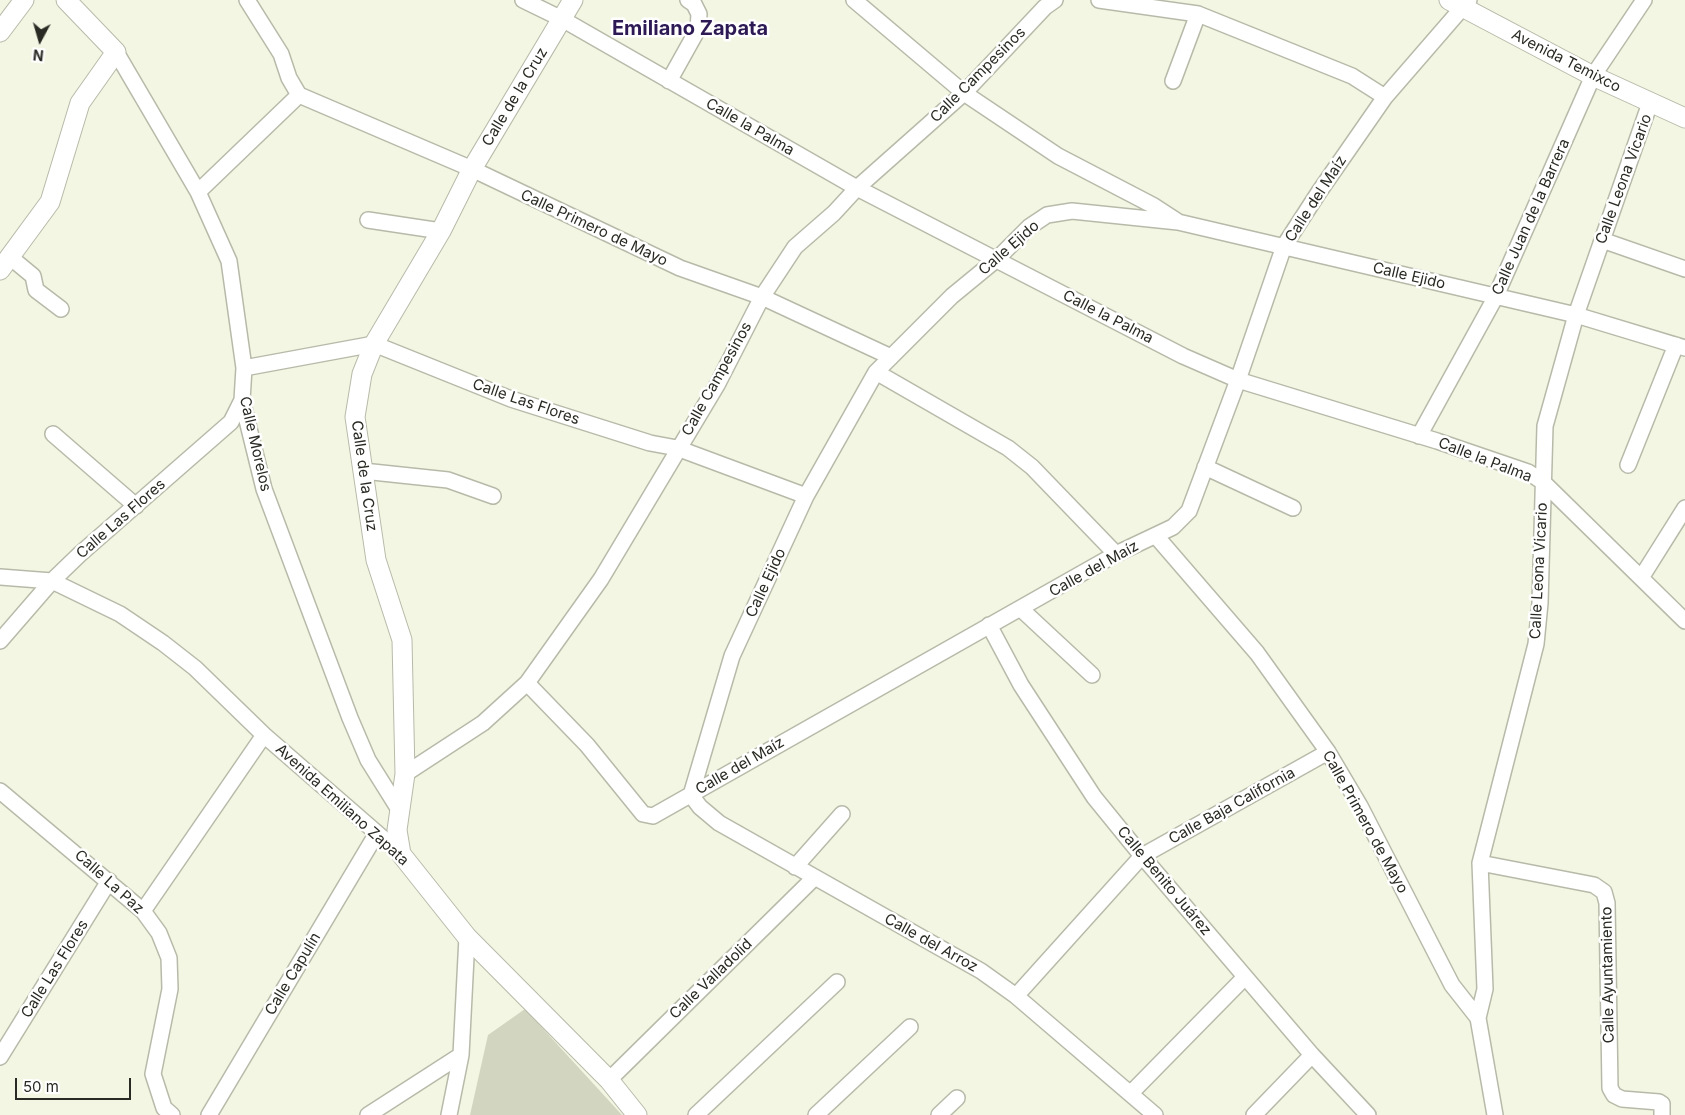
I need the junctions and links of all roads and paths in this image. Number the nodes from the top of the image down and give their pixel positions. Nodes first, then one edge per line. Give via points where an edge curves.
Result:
1 (24, 0) edge
2 (66, 0) edge
3 (246, 0) edge
4 (522, 0) edge
5 (574, 0) edge
6 (688, 0) edge
7 (854, 0) edge
8 (1055, 0) edge
9 (1098, 0) edge
10 (1644, 0) edge
11 (1460, 2) edge
12 (1198, 14) junction
13 (562, 20) junction
14 (0, 32) edge
15 (116, 52) junction
16 (1593, 76) junction
17 (669, 81) junction
18 (1173, 81) dead end
19 (964, 93) junction
20 (299, 94) junction
21 (1385, 97) junction
22 (1650, 104) junction
23 (1685, 118) edge
24 (472, 169) junction
25 (857, 188) junction
26 (198, 192) junction
27 (368, 220) dead end
28 (1178, 222) junction
29 (441, 231) junction
30 (1602, 240) junction
31 (1284, 246) junction
32 (997, 259) junction
33 (5, 264) edge
34 (1685, 269) edge
35 (762, 297) junction
36 (1495, 298) junction
37 (61, 309) dead end
38 (1576, 315) junction
39 (374, 344) junction
40 (1681, 347) edge
41 (891, 357) junction
42 (244, 368) junction
43 (876, 372) junction
44 (1238, 380) junction
45 (242, 400) junction
46 (53, 434) dead end
47 (1420, 436) junction
48 (677, 448) junction
49 (1628, 465) dead end
50 (1205, 467) junction
51 (363, 471) junction
52 (1542, 482) junction
53 (493, 496) dead end
54 (806, 496) junction
55 (136, 506) junction
56 (1293, 508) dead end
57 (1685, 508) edge
58 (1156, 536) junction
59 (1116, 554) junction
60 (0, 577) edge
61 (1641, 578) junction
62 (52, 581) junction
63 (1021, 610) junction
64 (1685, 621) edge
65 (989, 625) junction
66 (0, 641) edge
67 (1092, 675) dead end
68 (527, 682) junction
69 (264, 735) junction
70 (1328, 752) junction
71 (405, 774) junction
72 (0, 791) edge
73 (691, 795) junction
74 (398, 808) junction
75 (842, 814) dead end
76 (377, 833) junction
77 (401, 854) junction
78 (1142, 856) junction
79 (1480, 862) junction
80 (795, 867) junction
81 (814, 878) junction
82 (109, 881) junction
83 (143, 911) junction
84 (467, 937) junction
85 (1245, 977) junction
86 (837, 982) dead end
87 (1016, 996) junction
88 (1478, 1018) junction
89 (910, 1027) dead end
90 (461, 1055) junction
91 (1312, 1055) junction
92 (0, 1057) edge
93 (609, 1080) junction
94 (1131, 1093) junction
95 (957, 1098) dead end
96 (172, 1115) edge
97 (209, 1115) edge
98 (368, 1115) edge
99 (449, 1115) edge
100 (637, 1115) edge
101 (696, 1115) edge
102 (816, 1115) edge
103 (938, 1115) edge
104 (1155, 1115) edge
105 (1254, 1115) edge
106 (1368, 1115) edge
107 (1495, 1115) edge
108 (1662, 1115) edge

1 - 14 main road
2 - 15 main road
3 - 20 street via 282,54 289,78
4 - 13 street, Calle la Palma
5 - 13 main road, Calle de la Cruz
6 - 17 street via 699,14 698,29
7 - 19 street
8 - 19 street, Calle Campesinos
9 - 12 street
10 - 16 street, Calle Juan de la Barrera
11 - 16 main road, Avenida Temixco
11 - 21 street, Calle del Maíz
12 - 18 street
12 - 21 street via 1352,76
13 - 17 street, Calle la Palma
13 - 24 main road, Calle de la Cruz
15 - 26 street, Calle Morelos
15 - 33 main road via 80,103 50,202
16 - 22 main road, Avenida Temixco
16 - 36 street, Calle Juan de la Barrera
17 - 25 street, Calle la Palma
19 - 25 street, Calle Campesinos
19 - 28 street via 1058,156
20 - 24 street, Calle Primero de Mayo
20 - 26 street
21 - 31 street, Calle del Maíz
22 - 23 main road, Avenida Temixco
22 - 30 street, Calle Leona Vicario
24 - 29 main road, Calle de la Cruz
24 - 35 street, Calle Primero de Mayo via 680,268
25 - 32 street, Calle la Palma
25 - 35 street, Calle Campesinos via 795,247
26 - 42 street, Calle Morelos via 229,261
27 - 29 street
28 - 31 street, Calle Ejido
28 - 32 street, Calle Ejido via 1072,211 1047,215 1029,227
29 - 39 main road, Calle de la Cruz
30 - 34 street
30 - 38 street, Calle Leona Vicario
31 - 36 street, Calle Ejido
31 - 44 street, Calle del Maíz
32 - 41 street, Calle Ejido via 952,296
32 - 44 street, Calle la Palma via 1183,356
33 - 37 street via 33,276 36,290
35 - 41 street, Calle Primero de Mayo
35 - 48 street, Calle Campesinos via 717,385
36 - 38 street, Calle Ejido
36 - 47 street, Calle Juan de la Barrera
38 - 40 street, Calle Ejido
38 - 52 street, Calle Leona Vicario via 1545,426
39 - 42 street
39 - 48 street, Calle Las Flores via 511,399 650,443
39 - 51 main road, Calle de la Cruz via 364,366 355,416
40 - 49 street
41 - 43 street, Calle Ejido
42 - 45 street, Calle Morelos
43 - 54 street, Calle Ejido
43 - 59 street via 1008,448 1032,467
44 - 47 street, Calle la Palma
44 - 50 street, Calle del Maíz
45 - 55 street, Calle Las Flores via 232,422
45 - 74 street, Calle Morelos via 264,489 328,663 368,760
46 - 55 street
47 - 52 street, Calle la Palma via 1528,472
48 - 54 street, Calle Las Flores
48 - 68 street, Calle Campesinos via 601,579
50 - 56 street
50 - 58 street, Calle del Maíz via 1189,511
51 - 53 street via 448,480
51 - 71 main road, Calle de la Cruz via 376,560 402,640
52 - 61 street, Calle la Palma
52 - 79 street, Calle Leona Vicario via 1536,644
54 - 73 street, Calle Ejido via 732,656
55 - 62 street, Calle Las Flores
57 - 61 street
58 - 59 street, Calle del Maíz
58 - 70 street, Calle Primero de Mayo via 1257,652
59 - 63 street, Calle del Maíz
60 - 62 street
61 - 64 street, Calle la Palma
62 - 66 street, Calle Las Flores
62 - 69 street, Avenida Emiliano Zapata via 120,614 163,643 195,668
63 - 65 street, Calle del Maíz
63 - 67 street
65 - 73 street, Calle del Maíz
65 - 78 street, Calle Benito Juárez via 1021,685 1094,797
68 - 71 street, Calle Campesinos via 483,723
68 - 73 street, Calle del Maíz via 587,745 643,814 653,816
69 - 76 street, Avenida Emiliano Zapata
69 - 83 street
70 - 78 street, Calle Baja California
70 - 88 street, Calle Primero de Mayo via 1360,806 1452,985
71 - 74 main road, Calle de la Cruz
72 - 82 street, Calle La Paz
73 - 80 street, Calle del Arroz via 719,823
74 - 77 main road, Calle de la Cruz
75 - 80 street
76 - 77 street, Avenida Emiliano Zapata
76 - 97 street, Calle Capulín
77 - 84 main road, Avenida Emiliano Zapata
78 - 85 street, Calle Benito Juárez
78 - 87 street, Calle Baja California
79 - 88 street, Calle Leona Vicario via 1485,989
79 - 108 street, Calle Ayuntamiento via 1594,885 1604,892 1607,904 1610,1088 1614,1096 1622,1099 1659,1102
80 - 81 street, Calle del Arroz
81 - 87 street, Calle del Arroz via 981,971
81 - 93 street, Calle Valladolid
82 - 83 street, Calle La Paz
82 - 92 street, Calle Las Flores
83 - 96 street, Calle La Paz via 159,933 169,958 170,989 153,1074 164,1108
84 - 90 street
84 - 93 main road, Avenida Emiliano Zapata
85 - 91 street, Calle Benito Juárez
85 - 94 street
86 - 101 street
87 - 94 street, Calle del Arroz
88 - 107 street, Calle Primero de Mayo
89 - 102 street
90 - 98 street
90 - 99 street
91 - 105 street
91 - 106 street, Calle Benito Juárez
93 - 100 main road, Avenida Emiliano Zapata
94 - 104 street, Calle del Arroz
95 - 103 street

